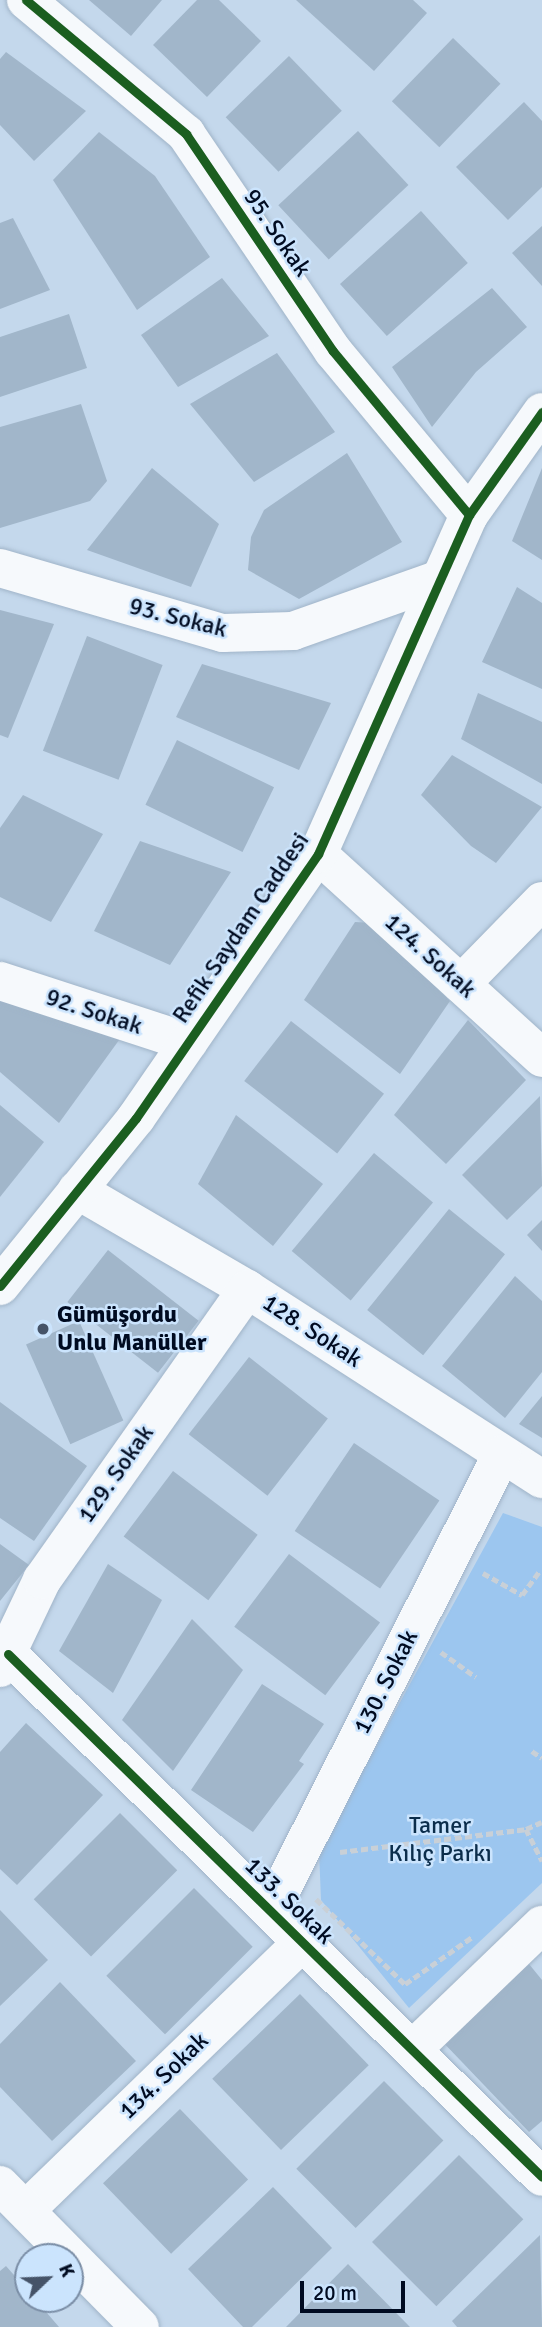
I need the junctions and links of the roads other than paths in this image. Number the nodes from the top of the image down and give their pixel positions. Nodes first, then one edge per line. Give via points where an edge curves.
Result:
1 (26, 0) edge
2 (542, 412) edge
3 (469, 515) junction
4 (0, 568) edge
5 (437, 580) junction
6 (318, 854) junction
7 (542, 901) edge
8 (0, 981) edge
9 (461, 984) junction
10 (188, 1042) junction
11 (542, 1058) edge
12 (77, 1190) junction
13 (0, 1286) edge
14 (247, 1289) junction
15 (502, 1454) junction
16 (542, 1479) edge
17 (4, 1661) edge
18 (271, 1910) junction
19 (542, 1924) edge
20 (303, 1942) junction
21 (413, 2049) junction
22 (542, 2177) edge
23 (13, 2198) edge
24 (140, 2327) edge

1 - 3 street, 95. Sokak via 186,134 333,351
2 - 3 street, Refik Saydam Caddesi
3 - 5 street, Refik Saydam Caddesi
4 - 5 street, 93. Sokak via 223,633 293,631
5 - 6 street, Refik Saydam Caddesi
6 - 9 street, 124. Sokak
6 - 10 street, Refik Saydam Caddesi
7 - 9 street
8 - 10 street, 92. Sokak
9 - 11 street, 124. Sokak
10 - 12 street, Refik Saydam Caddesi
12 - 13 street, Refik Saydam Caddesi
12 - 14 street, 128. Sokak
14 - 15 street, 128. Sokak
14 - 17 street, 129. Sokak via 42,1580
15 - 16 street, 128. Sokak
15 - 18 street, 130. Sokak via 306,1856
17 - 18 street, 133. Sokak
18 - 20 street, 133. Sokak
19 - 21 street
20 - 21 street, 133. Sokak
20 - 23 street, 134. Sokak
21 - 22 street, 133. Sokak
23 - 24 street

